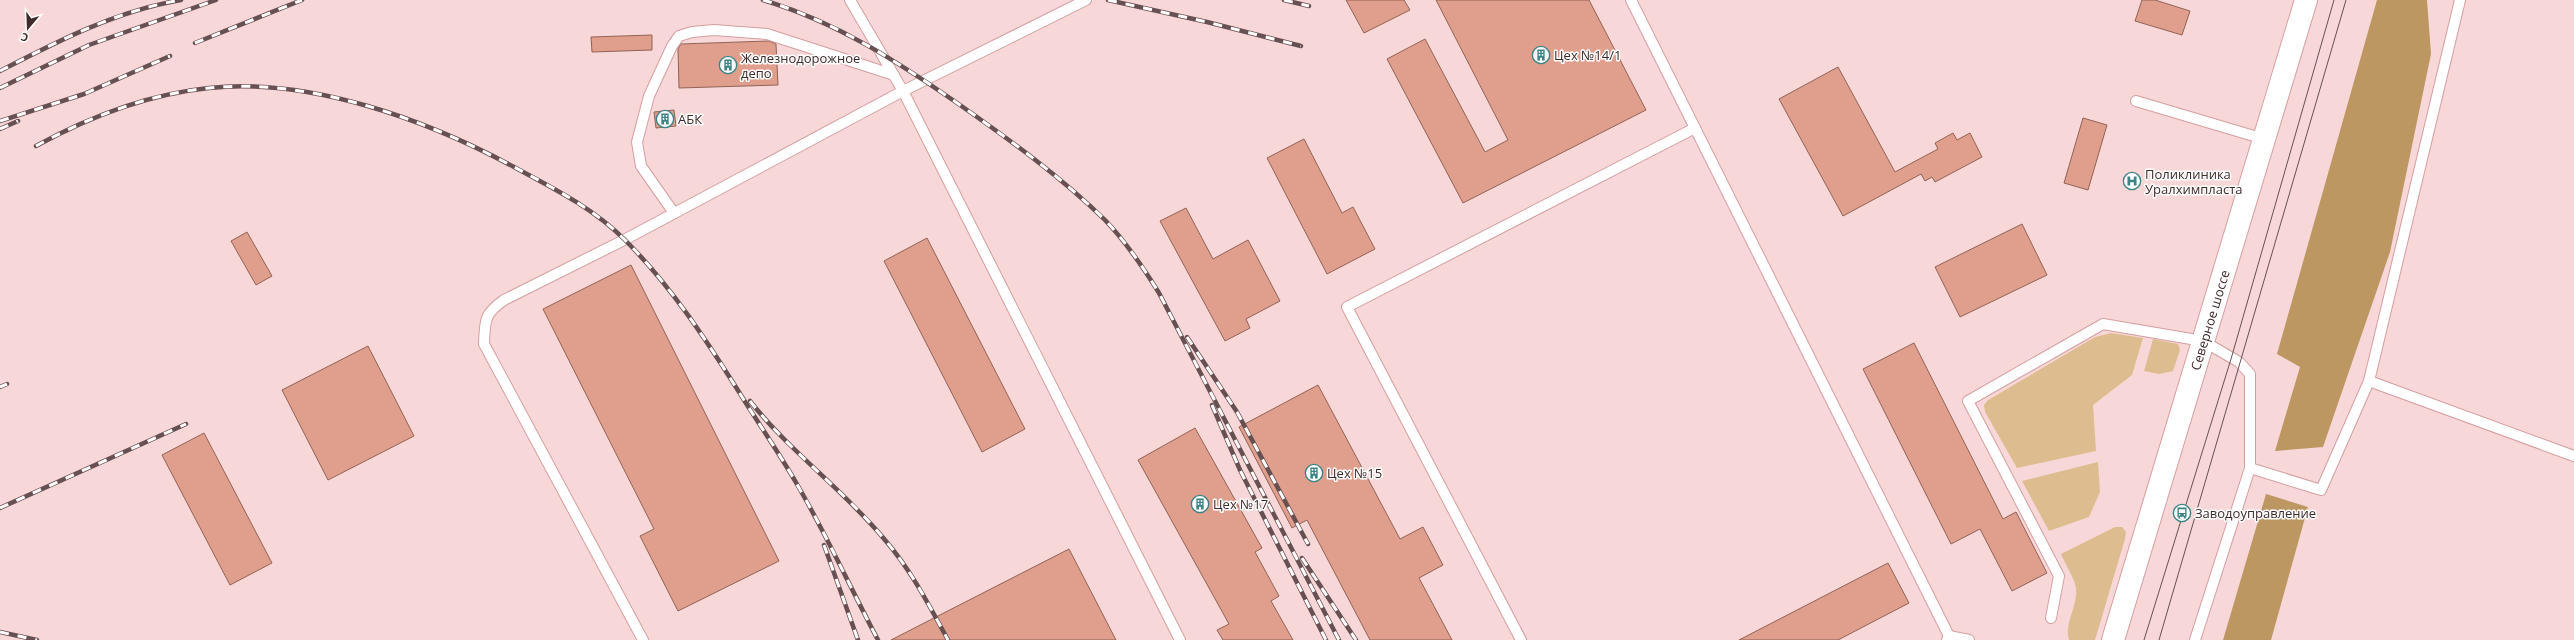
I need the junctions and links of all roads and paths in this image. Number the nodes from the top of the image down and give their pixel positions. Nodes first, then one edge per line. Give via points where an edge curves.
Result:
1 (850, 0) edge
2 (1086, 0) edge
3 (1630, 0) edge
4 (2306, 0) edge
5 (2460, 0) edge
6 (894, 75) junction
7 (903, 91) junction
8 (2136, 101) dead end
9 (1695, 128) junction
10 (2264, 138) junction
11 (674, 213) junction
12 (2203, 341) junction
13 (2369, 382) junction
14 (2574, 456) edge
15 (2250, 468) junction
16 (2051, 618) dead end
17 (1948, 638) edge
18 (643, 640) edge
19 (1180, 640) edge
20 (1521, 640) edge
21 (1969, 640) edge
22 (2113, 640) edge
23 (2195, 640) edge

1 - 6 lane
2 - 7 lane
3 - 9 lane
4 - 10 main road, Северное шоссе
5 - 13 lane
6 - 7 lane
6 - 11 lane via 767,34 714,30 679,36 649,96 637,142 641,166
7 - 11 lane
7 - 19 lane
8 - 10 lane
9 - 17 lane
9 - 20 lane via 1347,307
10 - 12 main road, Северное шоссе
11 - 18 lane via 504,300 490,309 485,324 484,344
12 - 15 lane via 2239,362 2250,374
12 - 16 lane via 2103,324 1968,401 2059,576
12 - 22 main road, Северное шоссе
13 - 14 lane
13 - 15 lane via 2321,490
15 - 23 lane
17 - 21 lane

